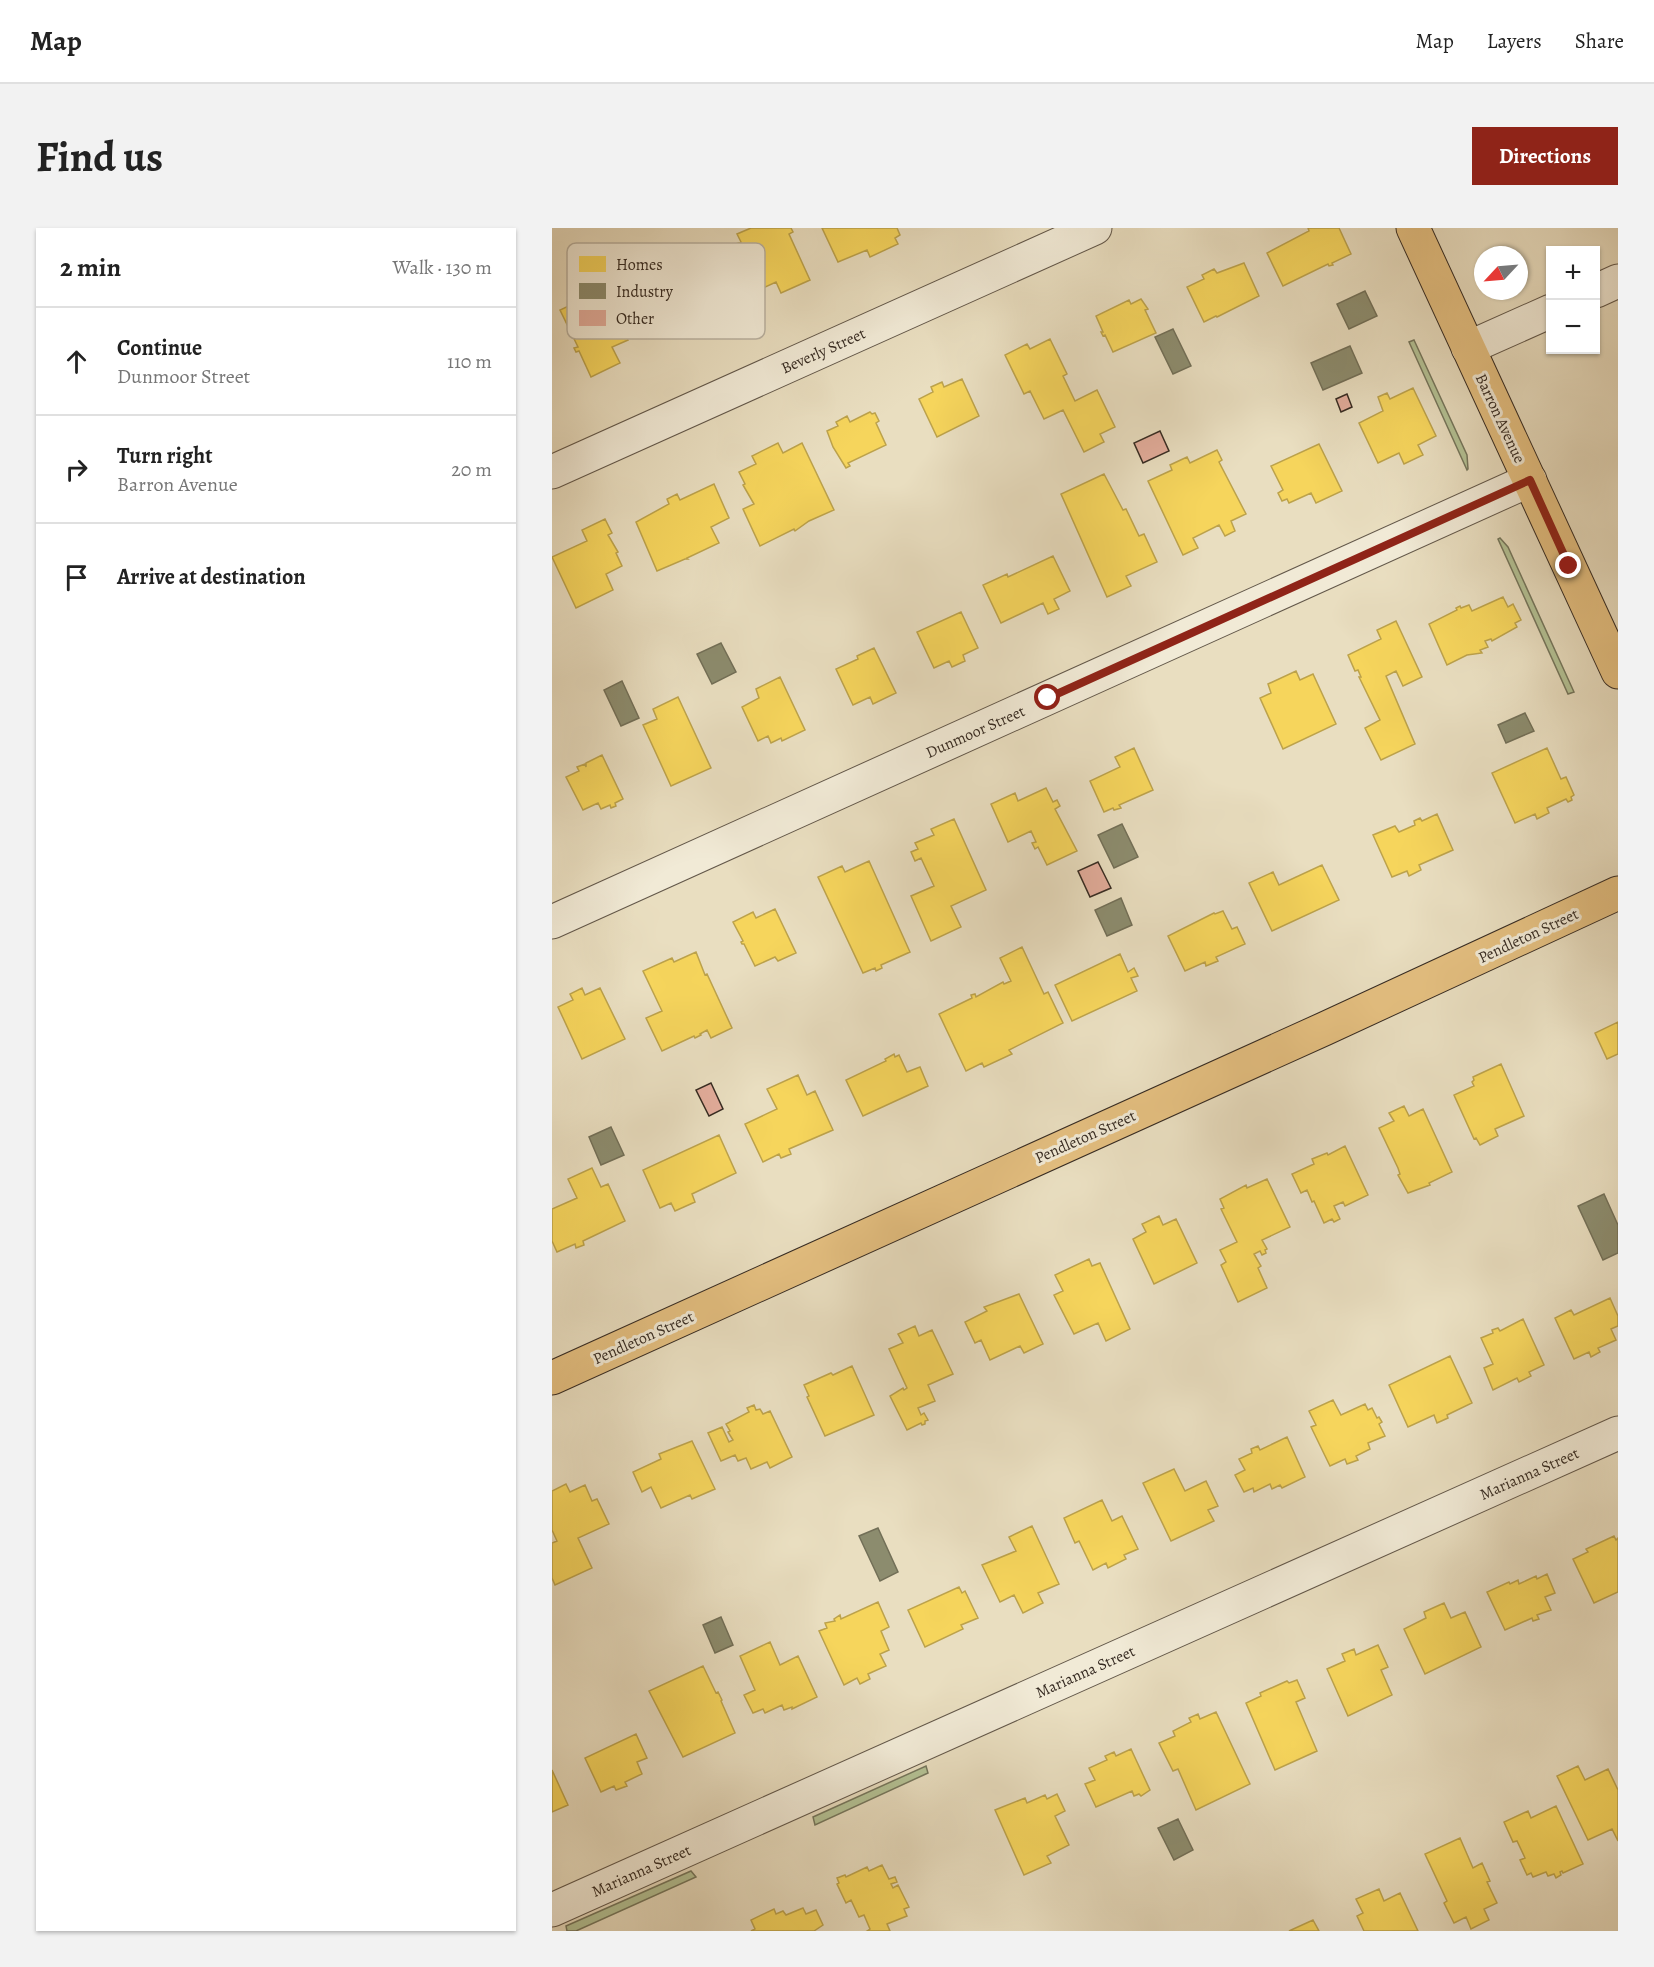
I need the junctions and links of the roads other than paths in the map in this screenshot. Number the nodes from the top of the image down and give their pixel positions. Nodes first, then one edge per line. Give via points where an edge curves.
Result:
1 (1095, 228) edge
2 (1413, 228) edge
3 (1618, 281) edge
4 (1600, 289) edge
5 (1546, 313) edge
6 (1468, 348) junction
7 (552, 472) edge
8 (1530, 480) junction
9 (1618, 672) edge
10 (1618, 893) edge
11 (552, 922) edge
12 (552, 1378) edge
13 (1618, 1433) edge
14 (552, 1910) edge

1 - 7 street, Beverly Street
2 - 6 main road, Barron Avenue
3 - 4 street
5 - 6 street
6 - 8 main road, Barron Avenue
8 - 9 main road, Barron Avenue
8 - 11 street, Dunmoor Street
10 - 12 main road, Pendleton Street
13 - 14 street, Marianna Street

